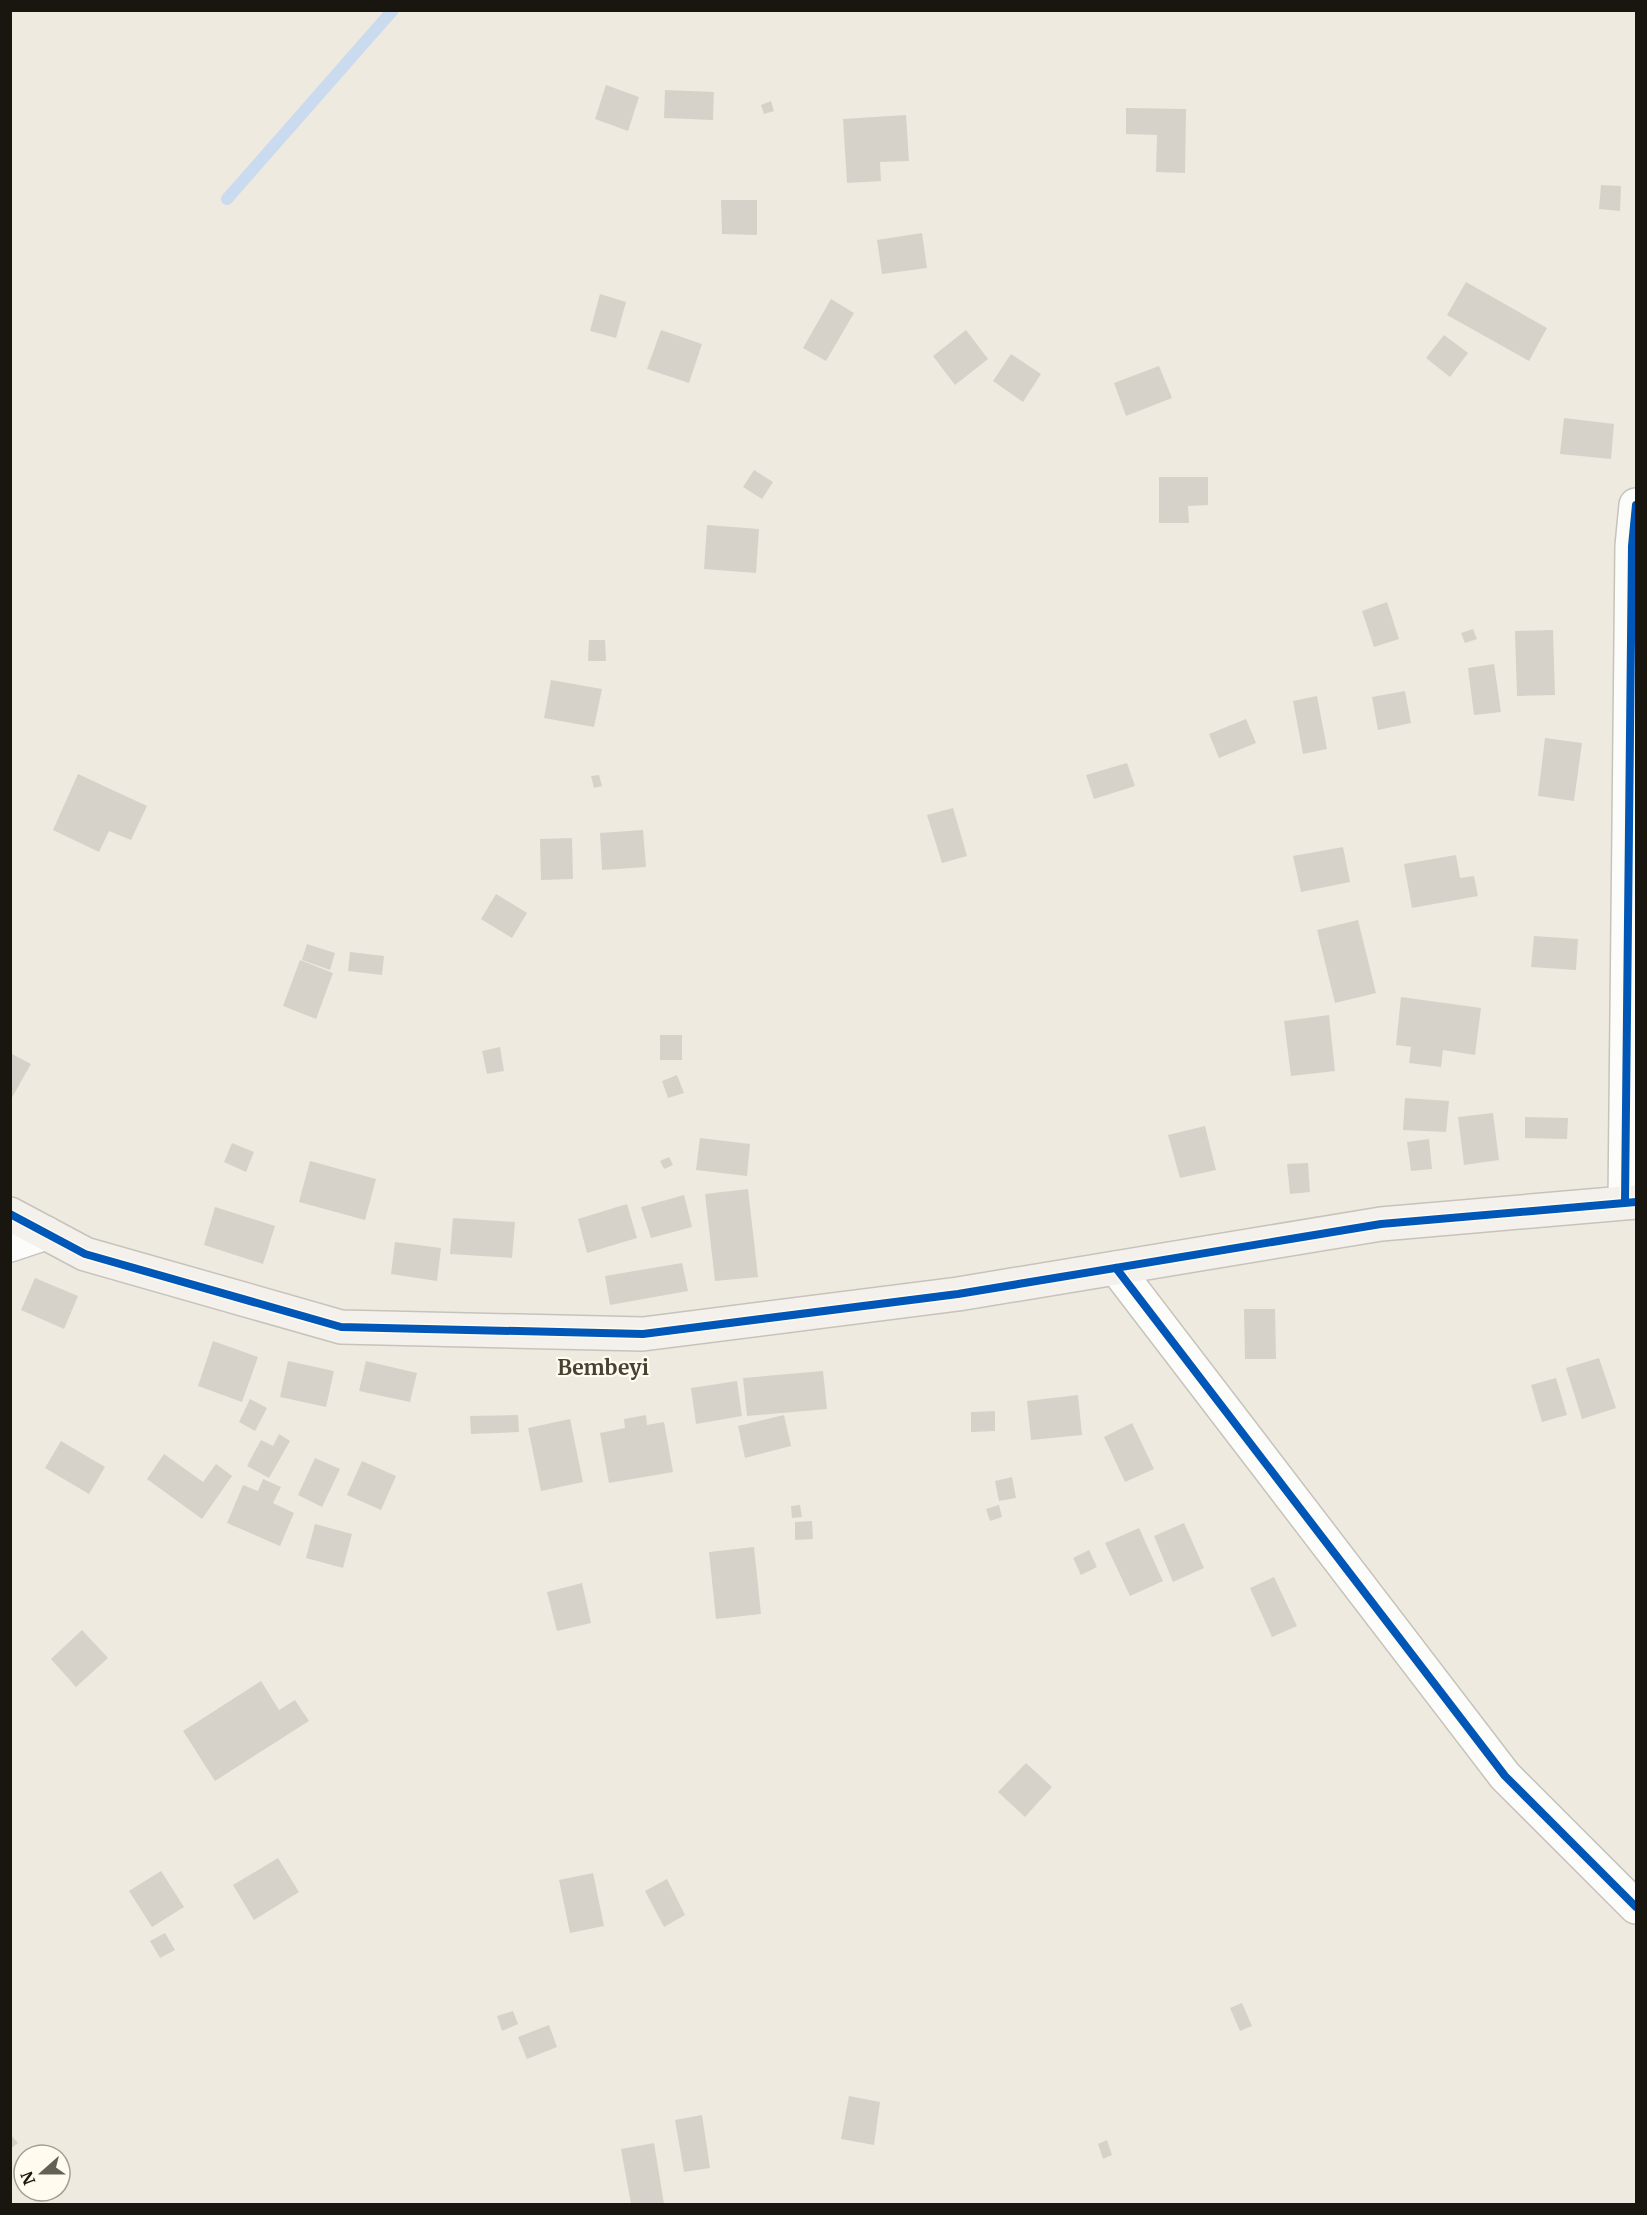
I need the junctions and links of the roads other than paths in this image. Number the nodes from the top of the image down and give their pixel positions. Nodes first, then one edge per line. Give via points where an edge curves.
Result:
1 (1636, 505) edge
2 (1631, 1202) edge
3 (10, 1214) edge
4 (46, 1233) junction
5 (10, 1245) edge
6 (1116, 1268) junction
7 (1636, 1907) edge

1 - 2 street via 1632,546
2 - 6 street via 1381,1224
3 - 4 street
4 - 5 street
4 - 6 street via 85,1254 341,1327 643,1334 958,1294
6 - 7 street via 1505,1776

